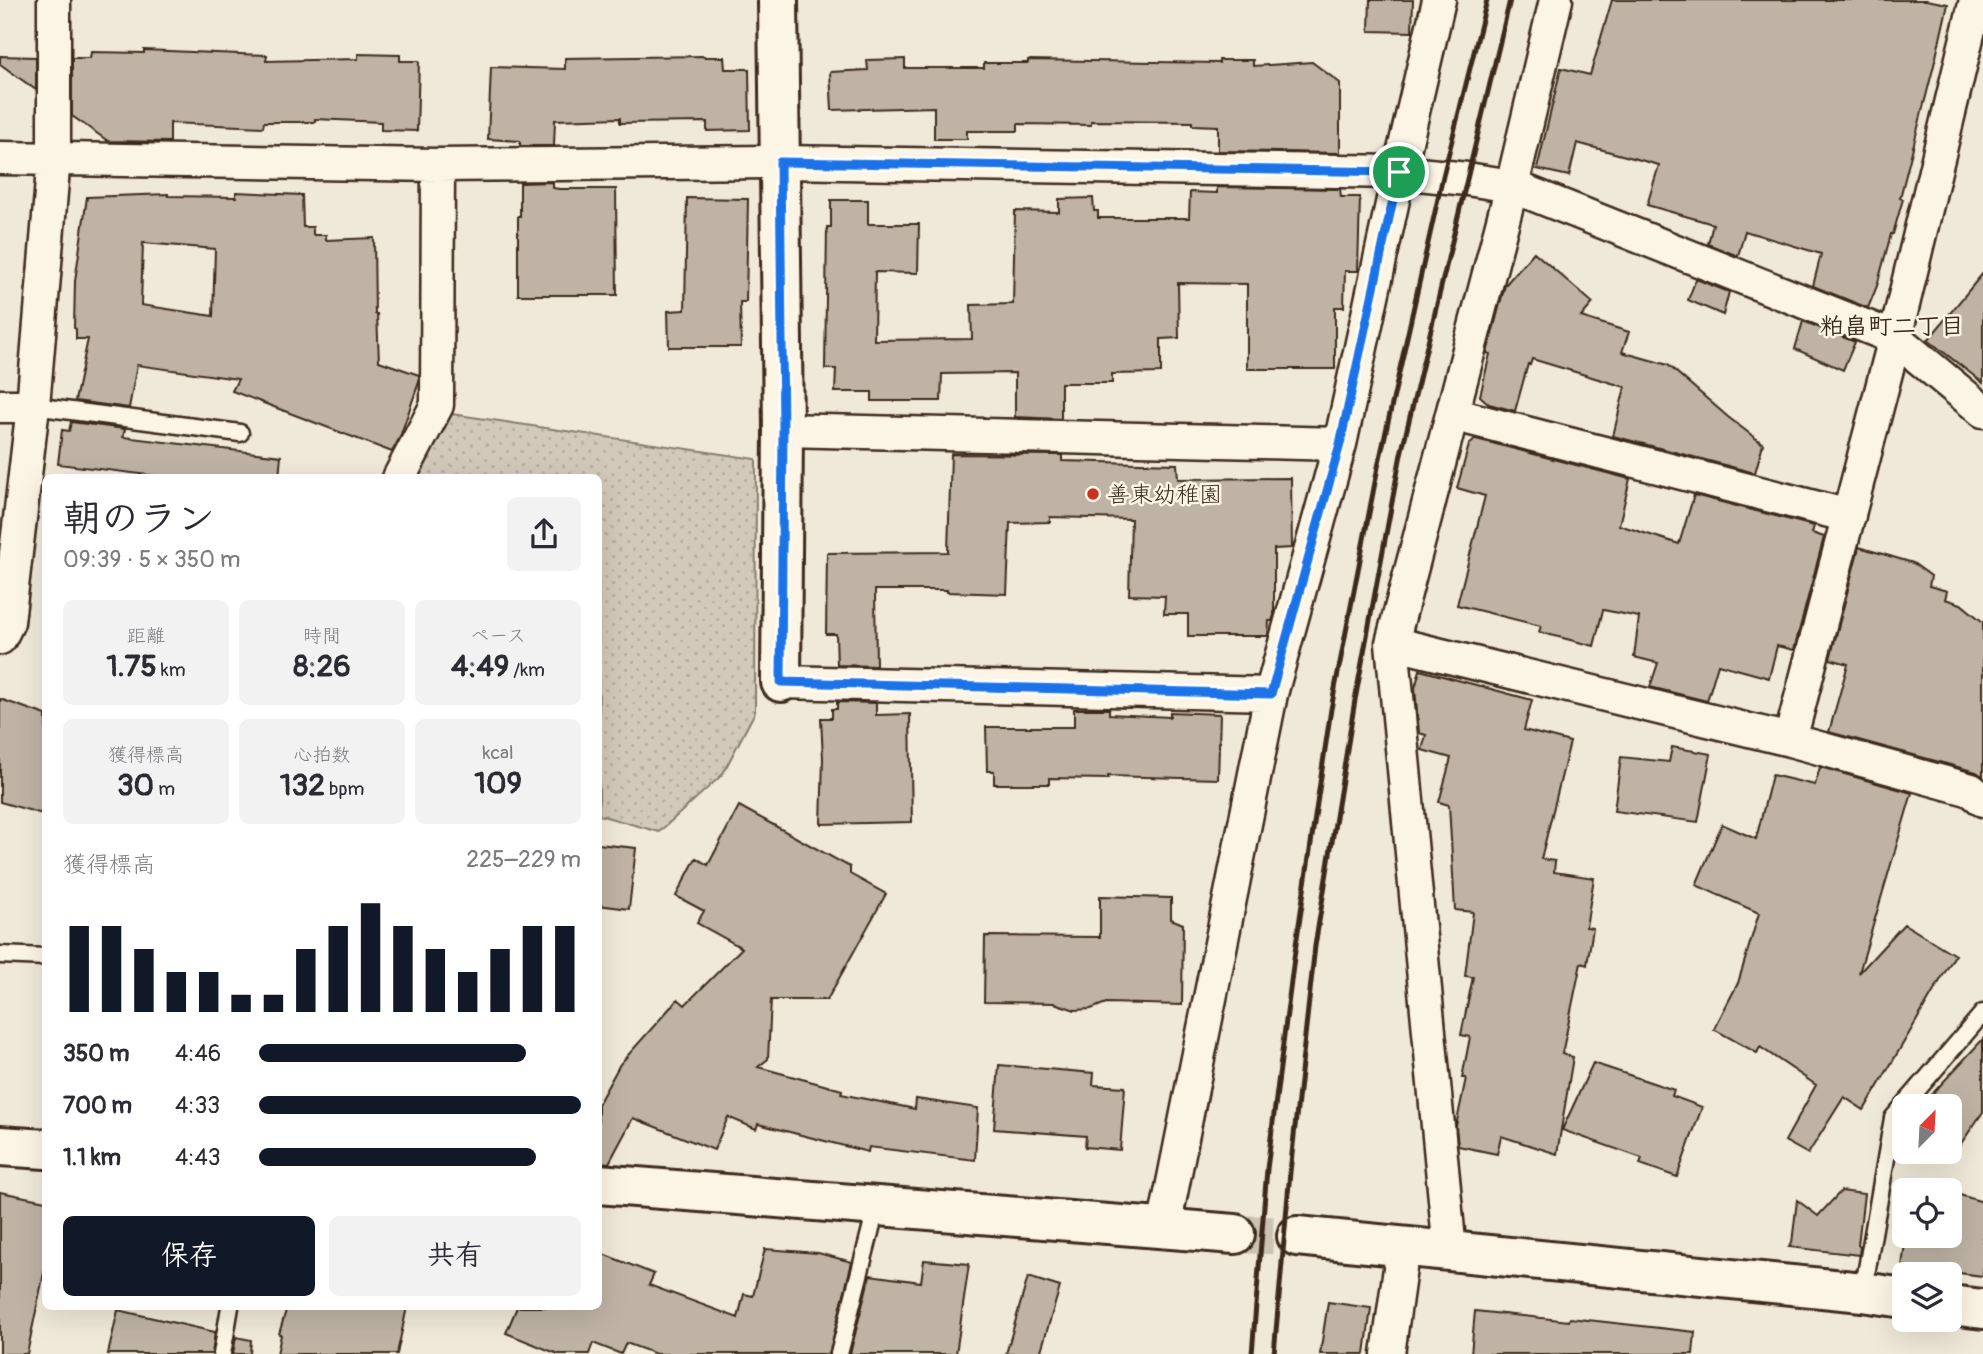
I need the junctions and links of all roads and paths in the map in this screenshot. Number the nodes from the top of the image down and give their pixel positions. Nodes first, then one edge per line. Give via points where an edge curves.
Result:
1 (54, 0) edge
2 (778, 0) edge
3 (1439, 0) edge
4 (1556, 0) edge
5 (1976, 0) edge
6 (54, 157) junction
7 (0, 158) edge
8 (780, 162) junction
9 (439, 165) junction
10 (1399, 172) junction
11 (1512, 186) junction
12 (1895, 338) junction
13 (0, 406) edge
14 (33, 406) junction
15 (1983, 411) edge
16 (1452, 414) junction
17 (783, 430) junction
18 (240, 433) dead end
19 (1340, 444) junction
20 (401, 474) edge
21 (1849, 516) junction
22 (0, 638) edge
23 (1392, 643) junction
24 (781, 682) joint
25 (1271, 694) junction
26 (1790, 740) junction
27 (1983, 800) edge
28 (0, 955) edge
29 (42, 957) edge
30 (1983, 1013) edge
31 (0, 1146) edge
32 (42, 1149) edge
33 (602, 1184) edge
34 (877, 1205) junction
35 (1164, 1228) junction
36 (1235, 1234) tunnel mouth
37 (1297, 1236) tunnel mouth
38 (1403, 1247) junction
39 (1450, 1252) junction
40 (1863, 1292) junction
41 (1892, 1296) edge
42 (1962, 1307) edge
43 (229, 1310) edge
44 (1983, 1310) edge
45 (222, 1354) edge
46 (839, 1354) edge
47 (1388, 1354) edge

1 - 6 street
2 - 8 street
3 - 10 street
4 - 11 street
5 - 12 street
6 - 7 street
6 - 9 street
6 - 14 street
8 - 9 street
8 - 10 street
8 - 17 street
9 - 20 street via 438,405
10 - 11 street
10 - 19 street
11 - 12 street
11 - 16 street
12 - 15 street
12 - 21 street
13 - 14 street
14 - 18 lane
14 - 22 street via 8,622
16 - 21 street
16 - 23 street
17 - 19 street
17 - 24 street
19 - 25 street
21 - 26 street
23 - 26 street
23 - 39 street
24 - 25 street
25 - 35 street
26 - 27 street via 1971,790
28 - 29 lane
30 - 40 lane via 1893,1118
31 - 32 street
33 - 34 street
34 - 35 street
34 - 46 lane
35 - 36 street
37 - 38 street
38 - 39 street
38 - 47 street
39 - 40 street
40 - 41 street
42 - 44 street
43 - 45 lane

